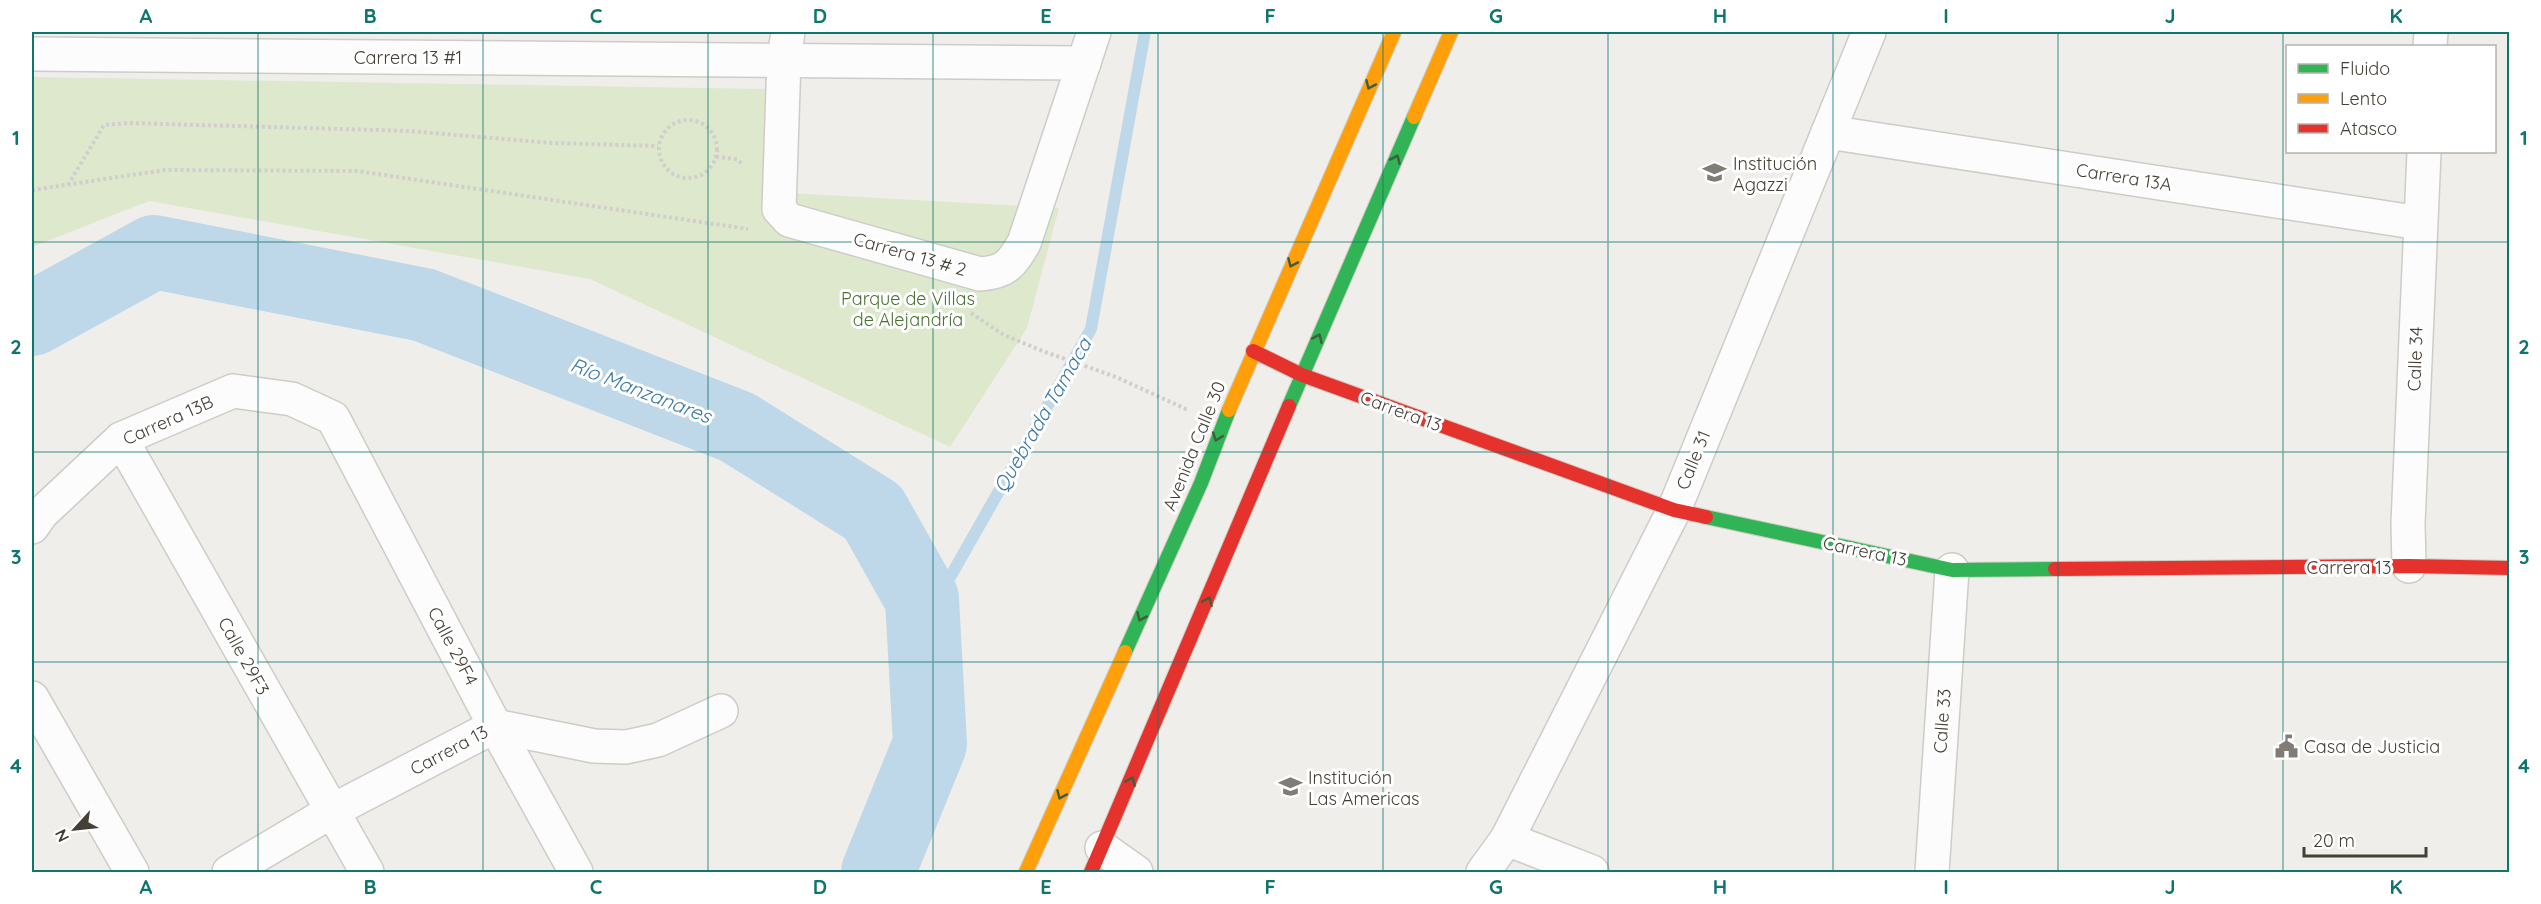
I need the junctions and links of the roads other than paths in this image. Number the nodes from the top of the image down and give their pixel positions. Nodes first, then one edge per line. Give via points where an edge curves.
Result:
1 (1094, 32) edge
2 (1394, 32) edge
3 (1451, 32) edge
4 (1869, 32) edge
5 (385, 44) edge
6 (786, 45) edge
7 (32, 54) edge
8 (1084, 63) junction
9 (1828, 132) junction
10 (2424, 153) edge
11 (2420, 223) junction
12 (1253, 351) junction
13 (1302, 375) junction
14 (333, 418) joint
15 (121, 439) junction
16 (1674, 510) junction
17 (32, 527) edge
18 (2409, 566) junction
19 (2510, 568) edge
20 (1952, 570) junction
21 (32, 698) edge
22 (721, 711) dead end
23 (495, 726) junction
24 (332, 812) junction
25 (1507, 839) junction
26 (1097, 860) edge
27 (132, 873) edge
28 (229, 873) edge
29 (367, 873) edge
30 (576, 873) edge
31 (1026, 873) edge
32 (1136, 873) edge
33 (1483, 873) edge
34 (1592, 873) edge
35 (1932, 873) edge

1 - 8 street, Carrera 13 # 2
2 -> 12 main road, Avenida Calle 30
13 -> 3 main road
4 - 9 street, Calle 31
5 - 6 street, Carrera 13 #1
5 - 7 street, Carrera 13 #1
6 - 8 street, Carrera 13 #1
6 - 8 street, Carrera 13 # 2 via 779,209 789,220 980,274 998,273 1014,261 1023,243
9 - 11 street, Carrera 13A
9 - 16 street, Calle 31
10 - 11 street, Calle 34
11 - 18 street, Calle 34
12 - 13 main road, Carrera 13
12 -> 31 main road, Avenida Calle 30 via 1201,483
13 - 16 main road, Carrera 13
26 -> 13 main road
14 - 15 street, Carrera 13B via 292,399 232,391
14 - 23 street, Calle 29F4
15 - 17 street, Carrera 13B
15 - 24 street, Calle 29F3
16 - 20 main road, Carrera 13
16 - 25 street, Calle 31
18 - 19 main road, Carrera 13
18 - 20 main road, Carrera 13
20 - 35 street, Calle 33
21 - 27 street
22 - 23 street, Carrera 13 via 658,740 626,747 594,746
23 - 24 street, Carrera 13
23 - 30 street, Calle 29F4
24 - 28 street, Carrera 13
24 - 29 street, Calle 29F3
25 - 33 street, Calle 31
25 - 34 street
26 - 32 street

